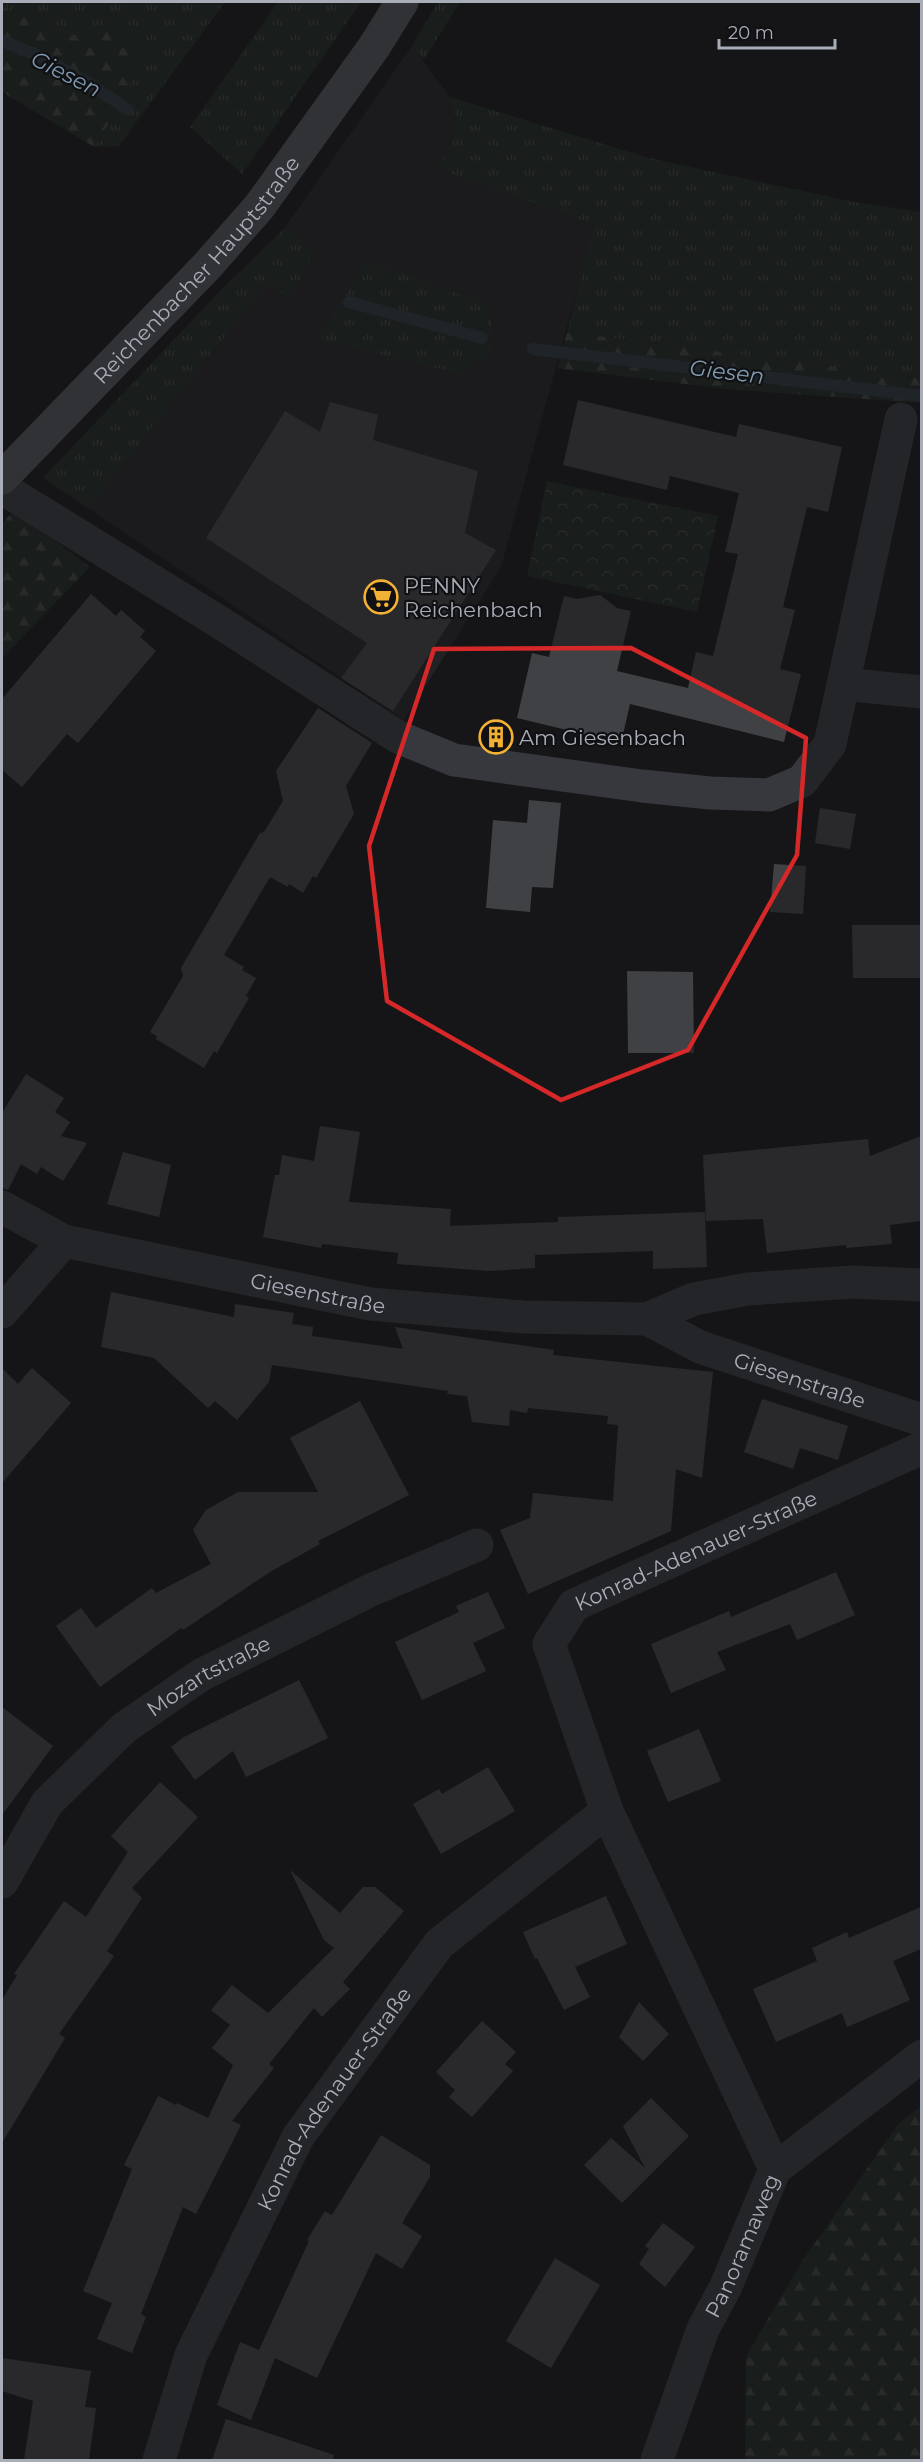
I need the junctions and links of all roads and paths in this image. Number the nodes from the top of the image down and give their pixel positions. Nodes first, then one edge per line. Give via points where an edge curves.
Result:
1 (402, 2) edge
2 (901, 419) dead end
3 (2, 478) edge
4 (2, 488) edge
5 (843, 684) junction
6 (921, 692) edge
7 (2, 1207) edge
8 (64, 1241) junction
9 (921, 1285) edge
10 (2, 1312) edge
11 (648, 1319) junction
12 (921, 1420) edge
13 (921, 1448) edge
14 (477, 1545) dead end
15 (607, 1811) junction
16 (2, 1882) edge
17 (921, 2056) edge
18 (775, 2169) junction
19 (159, 2460) edge
20 (657, 2460) edge

1 - 3 main road, Reichenbacher Hauptstraße via 259,207
2 - 5 street
4 - 5 street via 398,737 454,760 642,786 769,795 802,781 830,744
5 - 6 street
7 - 8 street, Giesenstraße
8 - 10 street
8 - 11 street, Giesenstraße via 370,1304 523,1317
9 - 11 street, Giesenstraße via 853,1282 748,1289 694,1299
11 - 12 street, Giesenstraße via 700,1347
13 - 15 street, Konrad-Adenauer-Straße via 574,1605 549,1644
14 - 16 street, Mozartstraße via 371,1590 201,1675 124,1728 47,1803
15 - 18 street, Konrad-Adenauer-Straße
15 - 19 street, Konrad-Adenauer-Straße via 439,1944 298,2137 191,2355
17 - 18 street, Panoramaweg
18 - 20 street, Panoramaweg via 726,2286 703,2329

